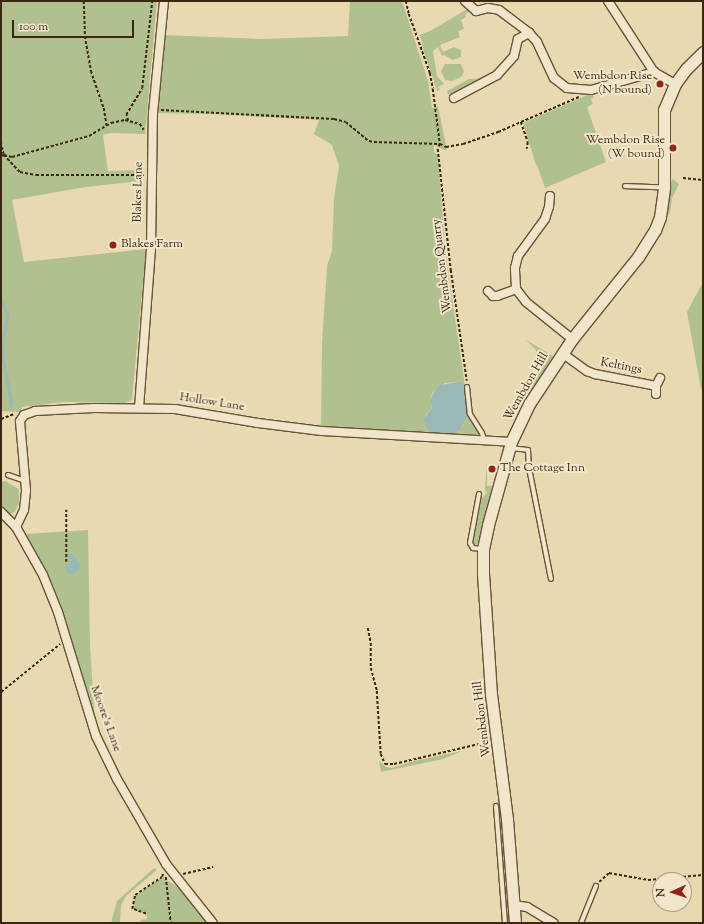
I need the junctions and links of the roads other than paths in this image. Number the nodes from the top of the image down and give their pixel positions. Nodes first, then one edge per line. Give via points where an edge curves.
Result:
1 (164, 1) edge
2 (465, 1) edge
3 (608, 1) edge
4 (529, 33) junction
5 (703, 52) edge
6 (654, 72) junction
7 (675, 84) junction
8 (454, 98) dead end
9 (626, 186) dead end
10 (664, 187) junction
11 (550, 196) dead end
12 (516, 289) junction
13 (488, 291) dead end
14 (572, 338) junction
15 (562, 354) junction
16 (657, 386) dead end
17 (467, 387) road end
18 (139, 408) junction
19 (484, 440) junction
20 (511, 445) junction
21 (8, 475) dead end
22 (25, 481) junction
23 (479, 494) dead end
24 (1, 512) edge
25 (16, 527) junction
26 (483, 549) junction
27 (551, 579) dead end
28 (496, 806) dead end
29 (501, 812) junction
30 (505, 858) junction
31 (596, 886) road end
32 (514, 905) junction
33 (213, 923) edge
34 (505, 923) edge
35 (515, 923) edge
36 (554, 923) edge
37 (581, 923) edge

1 - 18 street, Blakes Lane via 153,113 150,278
2 - 4 street via 476,10 499,10
3 - 6 street
4 - 6 street via 537,42 557,81 567,88 591,90
4 - 8 street via 518,39 514,56 497,75
5 - 7 main road, Wembdon Hill
6 - 7 street
7 - 10 main road, Wembdon Hill via 664,110
9 - 10 lane
10 - 14 main road, Wembdon Hill via 660,217 648,243
11 - 12 street via 545,219 518,256 515,268
12 - 13 street via 497,296
12 - 14 street via 526,302
14 - 15 main road, Wembdon Hill
15 - 16 street, Keltings via 595,374
15 - 20 main road, Wembdon Hill via 529,404
17 - 19 lane via 470,414
18 - 19 street, Hollow Lane via 175,409 322,431
18 - 22 street, Hollow Lane via 61,409 35,411 24,415 19,427
19 - 20 street, Hollow Lane
20 - 26 main road, Wembdon Hill
20 - 27 lane via 528,450
21 - 22 lane
22 - 25 street via 24,510
23 - 26 lane via 470,543 473,548
24 - 25 street, Moore's Lane
25 - 33 street, Moore's Lane via 43,575 58,612 96,736 117,780 168,866
26 - 29 main road, Wembdon Hill
28 - 29 lane
29 - 30 main road, Wembdon Hill
30 - 32 main road, Wembdon Hill
30 - 34 lane
31 - 37 lane
32 - 35 main road, Wembdon Hill
32 - 36 street via 527,907

